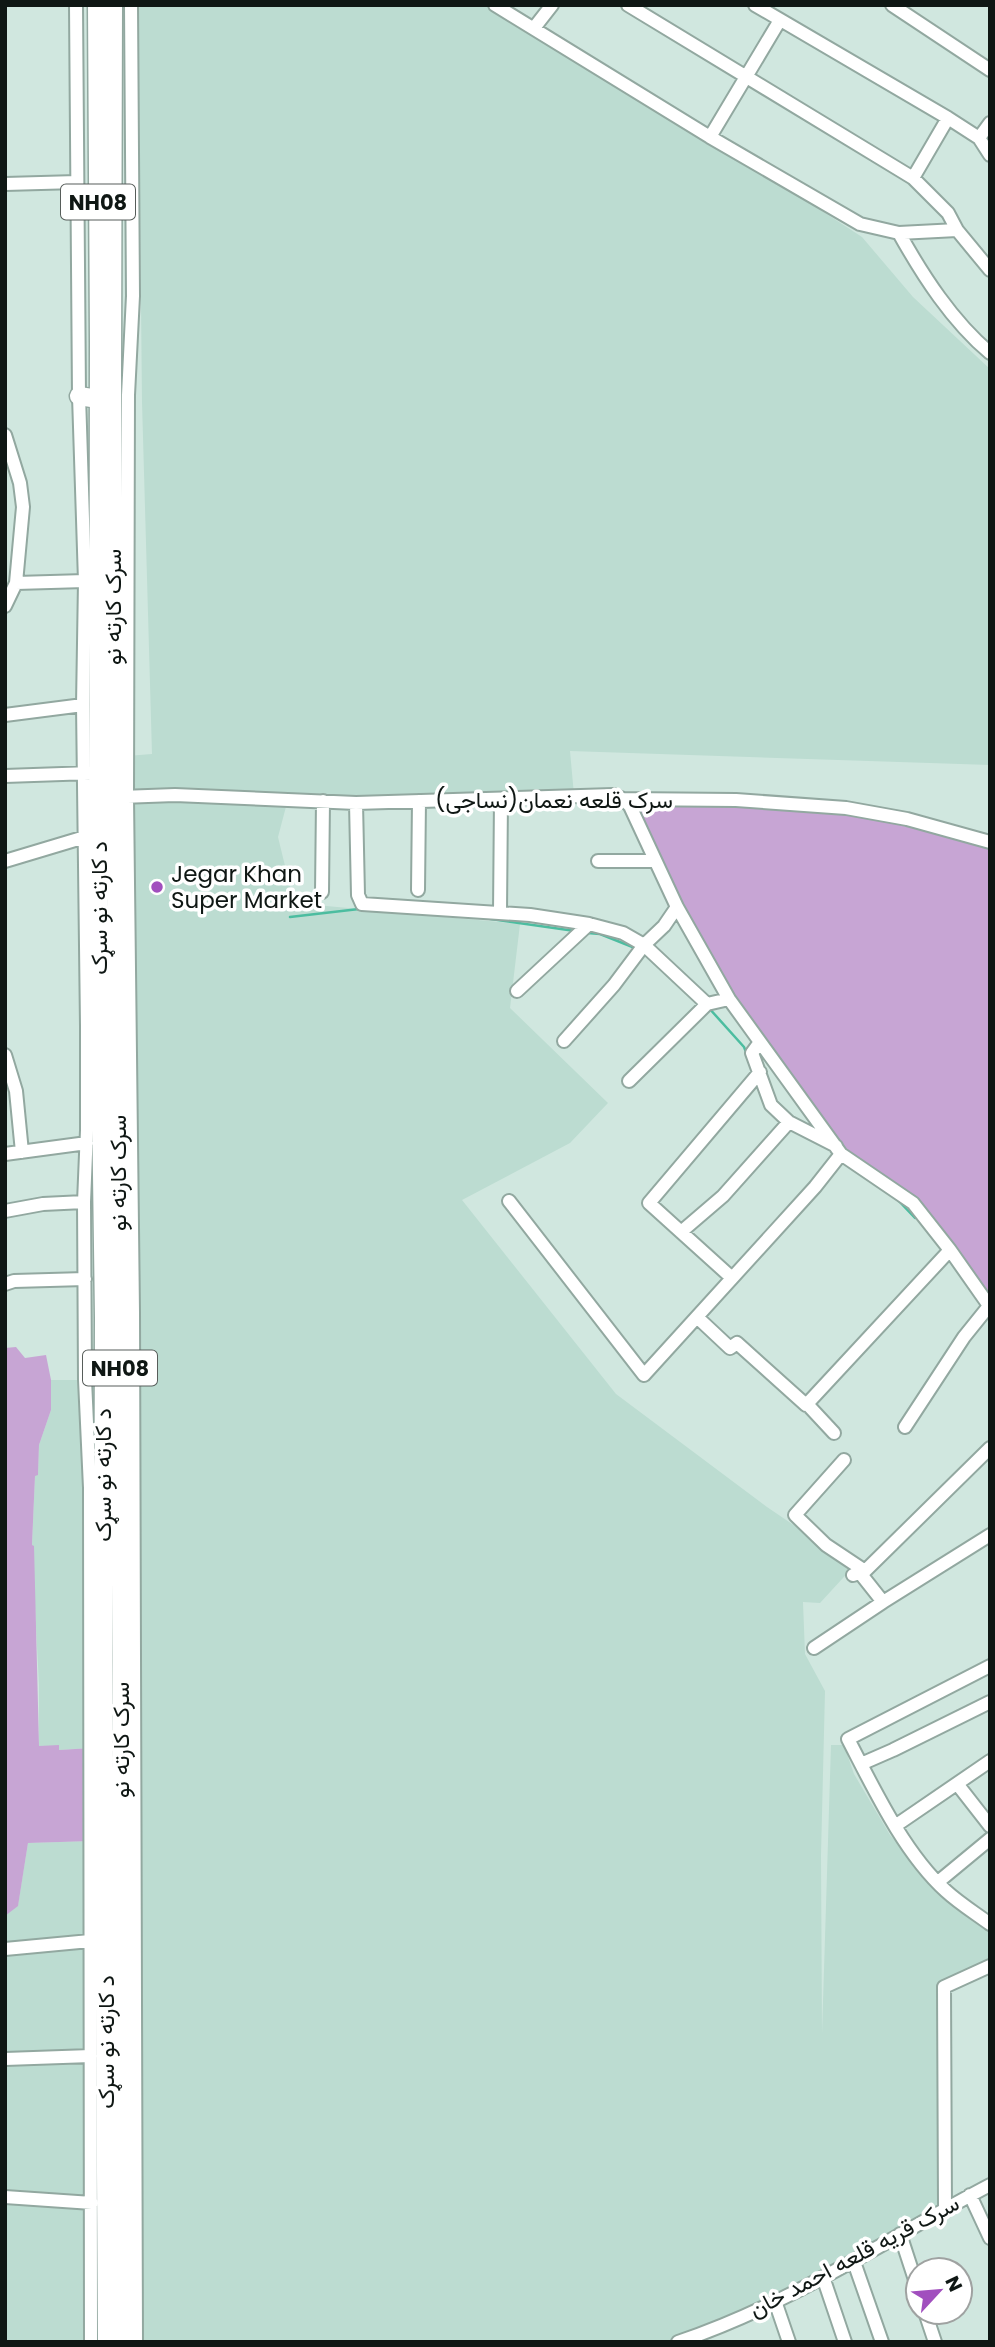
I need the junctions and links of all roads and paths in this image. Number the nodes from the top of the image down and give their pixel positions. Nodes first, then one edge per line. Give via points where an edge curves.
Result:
1 (76, 5) edge
2 (97, 5) edge
3 (113, 5) edge
4 (131, 5) edge
5 (552, 5) edge
6 (628, 5) edge
7 (755, 5) edge
8 (917, 5) edge
9 (496, 6) edge
10 (897, 8) edge
11 (780, 20) junction
12 (534, 28) junction
13 (990, 71) edge
14 (746, 76) junction
15 (948, 118) junction
16 (990, 123) edge
17 (710, 137) junction
18 (979, 138) junction
19 (990, 155) edge
20 (913, 178) junction
21 (77, 182) junction
22 (5, 184) edge
23 (957, 230) junction
24 (899, 233) junction
25 (106, 262) junction
26 (990, 270) edge
27 (990, 354) edge
28 (79, 396) junction
29 (113, 396) junction
30 (5, 435) edge
31 (85, 580) junction
32 (16, 583) junction
33 (5, 606) edge
34 (83, 705) junction
35 (5, 715) edge
36 (92, 773) junction
37 (5, 776) edge
38 (121, 797) junction
39 (501, 799) junction
40 (623, 799) junction
41 (323, 801) junction
42 (419, 801) junction
43 (356, 803) junction
44 (990, 842) edge
45 (99, 845) junction
46 (5, 861) edge
47 (598, 861) dead end
48 (654, 861) junction
49 (418, 890) dead end
50 (322, 892) dead end
51 (677, 907) junction
52 (500, 912) junction
53 (589, 924) junction
54 (644, 946) junction
55 (92, 950) junction
56 (517, 991) dead end
57 (729, 999) junction
58 (707, 1004) junction
59 (564, 1041) dead end
60 (760, 1042) junction
61 (5, 1055) edge
62 (760, 1072) junction
63 (629, 1081) dead end
64 (10, 1093) edge
65 (789, 1122) junction
66 (87, 1143) junction
67 (839, 1150) junction
68 (22, 1152) junction
69 (5, 1154) edge
70 (509, 1201) dead end
71 (84, 1202) junction
72 (5, 1211) edge
73 (681, 1232) junction
74 (950, 1250) junction
75 (732, 1278) junction
76 (85, 1279) junction
77 (5, 1284) edge
78 (989, 1306) edge
79 (698, 1318) junction
80 (807, 1404) junction
81 (905, 1427) dead end
82 (834, 1433) dead end
83 (990, 1448) edge
84 (844, 1460) dead end
85 (990, 1535) edge
86 (859, 1573) junction
87 (883, 1602) junction
88 (814, 1648) dead end
89 (990, 1666) edge
90 (990, 1702) edge
91 (112, 1711) junction
92 (990, 1761) edge
93 (861, 1764) junction
94 (958, 1784) junction
95 (895, 1826) junction
96 (990, 1826) edge
97 (990, 1839) edge
98 (938, 1882) junction
99 (990, 1924) edge
100 (90, 1941) junction
101 (5, 1949) edge
102 (990, 1966) edge
103 (91, 2056) junction
104 (5, 2059) edge
105 (990, 2185) edge
106 (970, 2195) junction
107 (5, 2197) edge
108 (92, 2203) junction
109 (945, 2208) junction
110 (900, 2234) junction
111 (990, 2238) edge
112 (907, 2256) edge
113 (854, 2262) junction
114 (823, 2277) junction
115 (775, 2301) junction
116 (115, 2306) junction
117 (695, 2339) edge
118 (91, 2342) edge
119 (107, 2342) edge
120 (122, 2342) edge
121 (136, 2342) edge
122 (678, 2342) edge
123 (789, 2342) edge
124 (845, 2342) edge
125 (882, 2342) edge

1 - 21 street
2 - 25 highway, سرک کارته نو / NH08
3 - 25 highway, سرک کارته نو / NH08
4 - 29 street via 133,296
5 - 12 street
6 - 14 street
7 - 11 street
8 - 10 street
9 - 12 street
10 - 13 street
11 - 14 street
11 - 15 street
12 - 17 street
14 - 17 street
14 - 20 street
15 - 18 street
15 - 20 street
16 - 18 street
17 - 24 street via 860,224
18 - 19 street
20 - 23 street via 948,213
21 - 22 street
21 - 28 street
23 - 24 street
23 - 26 street
24 - 27 street via 916,264 970,336
25 - 29 highway, سرک کارته نو / NH08 via 106,341
28 - 29 highway
28 - 31 street
29 - 36 highway, د کارته نو سړک / NH08
29 - 38 highway, سرک کارته نو / NH08
30 - 32 street via 23,507
31 - 32 street
31 - 34 street
32 - 33 street
34 - 35 street
34 - 36 street
36 - 37 street
36 - 45 highway, د کارته نو سړک / NH08
38 - 41 street, سرک قلعه نعمان(نساجی)
38 - 45 highway, سرک کارته نو / NH08
38 - 121 street via 133,1326
39 - 40 street, سرک قلعه نعمان(نساجی) via 574,795
39 - 42 street, سرک قلعه نعمان(نساجی)
39 - 52 street
40 - 44 street, سرک قلعه نعمان(نساجی) via 736,800 846,808
40 - 48 street
41 - 43 street, سرک قلعه نعمان(نساجی)
41 - 50 street
42 - 43 street, سرک قلعه نعمان(نساجی)
42 - 49 street
43 - 52 street via 362,904
45 - 46 street
45 - 55 highway, د کارته نو سړک / NH08
45 - 91 highway, سرک کارته نو / NH08 via 121,1475
47 - 48 street
48 - 51 street
51 - 54 street
51 - 57 street
52 - 53 street
53 - 54 street via 623,933
53 - 56 street
54 - 58 street
54 - 59 street
55 - 66 street
55 - 91 highway, د کارته نو سړک / NH08
57 - 58 street
57 - 60 street
58 - 63 street
60 - 62 street via 752,1053
60 - 67 street
61 - 64 street
62 - 65 street via 771,1105
62 - 73 street via 649,1203
64 - 68 street
65 - 67 street
65 - 73 street via 723,1196
66 - 68 street
66 - 71 street
67 - 74 street via 913,1203
67 - 75 street via 815,1187
68 - 69 street
70 - 79 street via 644,1375
71 - 72 street
71 - 76 street
73 - 75 street
74 - 78 street
74 - 80 street
75 - 79 street
76 - 77 street
76 - 100 street
78 - 81 street
79 - 80 street via 730,1348 737,1343
80 - 82 street
83 - 86 street
84 - 86 street via 795,1515
85 - 87 street
86 - 87 street
87 - 88 street
89 - 93 street via 848,1739
90 - 93 street
91 - 116 highway, د کارته نو سړک / NH08
92 - 94 street
93 - 95 street
94 - 95 street
94 - 96 street
95 - 98 street
97 - 98 street
98 - 99 street
100 - 101 street
100 - 103 street
102 - 109 street via 944,1987
103 - 104 street
103 - 108 street
105 - 106 street, سرک قریه قلعه احمد خان
106 - 109 street, سرک قریه قلعه احمد خان
106 - 111 street
107 - 108 street
108 - 118 street
109 - 110 street, سرک قریه قلعه احمد خان
110 - 112 street
110 - 113 street, سرک قریه قلعه احمد خان
113 - 114 street, سرک قریه قلعه احمد خان
113 - 125 street
114 - 115 street, سرک قریه قلعه احمد خان
114 - 124 street
115 - 117 street, سرک قریه قلعه احمد خان
115 - 123 street
116 - 119 highway, د کارته نو سړک / NH08
116 - 120 highway, NH08
117 - 122 street, سرک قریه قلعه احمد خان

